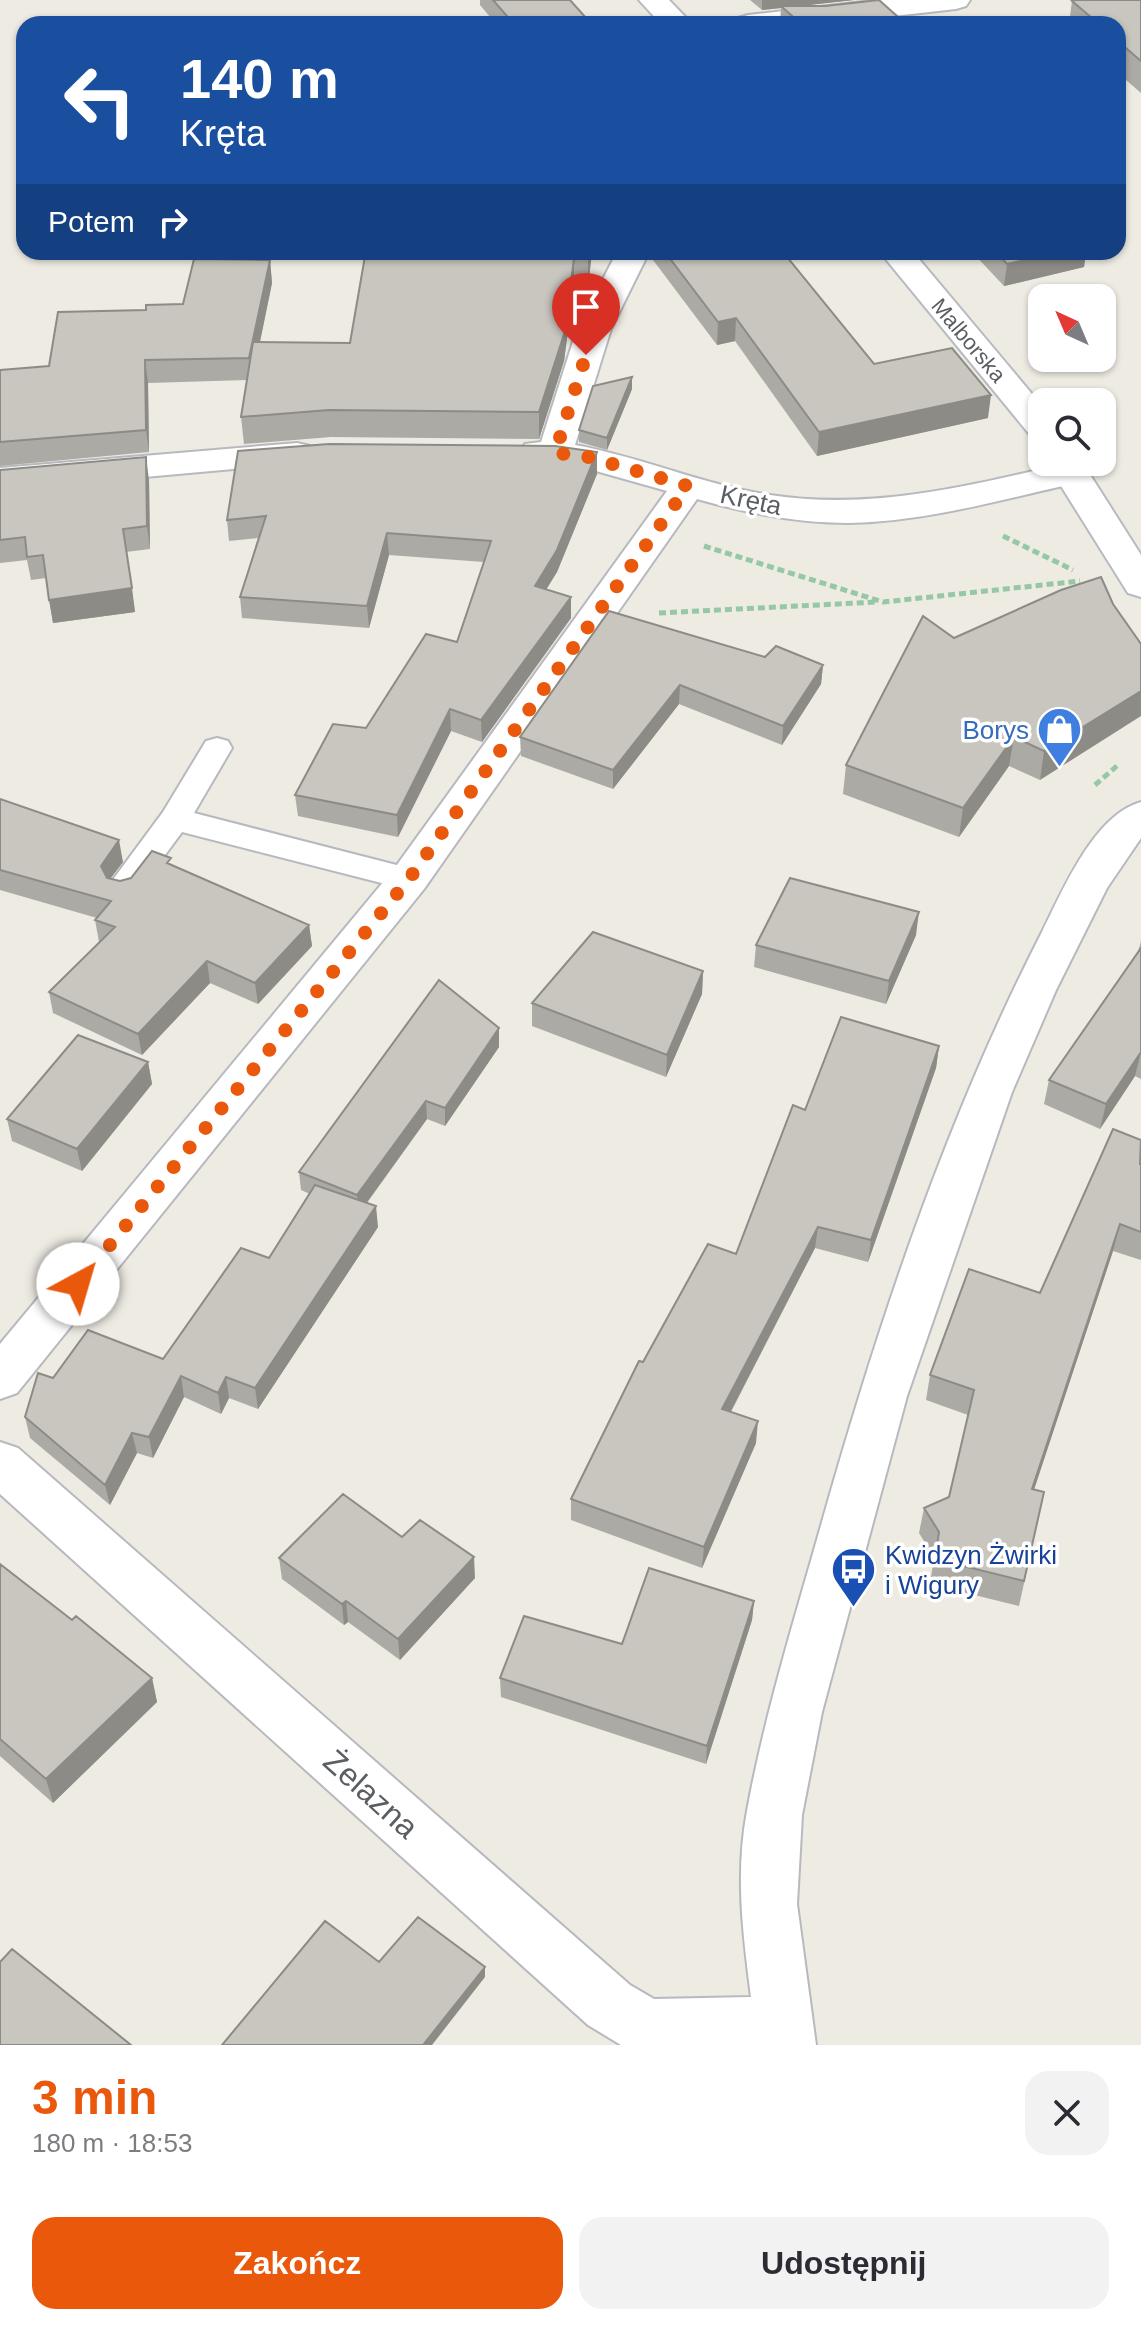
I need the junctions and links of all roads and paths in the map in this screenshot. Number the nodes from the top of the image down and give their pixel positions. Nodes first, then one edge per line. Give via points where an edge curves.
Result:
1 (653, 0) edge
2 (956, 0) edge
3 (670, 16) edge
4 (817, 16) edge
5 (629, 260) edge
6 (903, 260) edge
7 (1028, 411) edge
8 (500, 450) edge
9 (331, 451) edge
10 (555, 453) junction
11 (1041, 476) edge
12 (1073, 476) edge
13 (0, 479) edge
14 (688, 486) junction
15 (991, 531) dead end
16 (1092, 580) edge
17 (1141, 585) edge
18 (883, 602) dead end
19 (650, 614) dead end
20 (217, 748) dead end
21 (1118, 765) dead end
22 (1095, 785) dead end
23 (1141, 816) edge
24 (175, 819) junction
25 (409, 879) junction
26 (123, 889) edge
27 (0, 1379) edge
28 (0, 1463) edge
29 (784, 2035) edge

1 - 3 street
2 - 4 street
5 - 10 street via 594,329
6 - 7 street, Malborska
8 - 10 street, Kręta
9 - 13 street
10 - 14 street, Kręta via 585,456
11 - 14 street, Kręta via 955,502 864,514 767,506
12 - 17 street
14 - 25 street
15 - 16 path
18 - 19 path
20 - 24 lane
21 - 22 path
23 - 29 street via 1121,832 1087,885 1034,990 989,1092 882,1396 795,1712 774,1815 768,1904
24 - 25 lane
24 - 26 lane
25 - 27 street
28 - 29 street, Żelazna via 609,2005 648,2028

